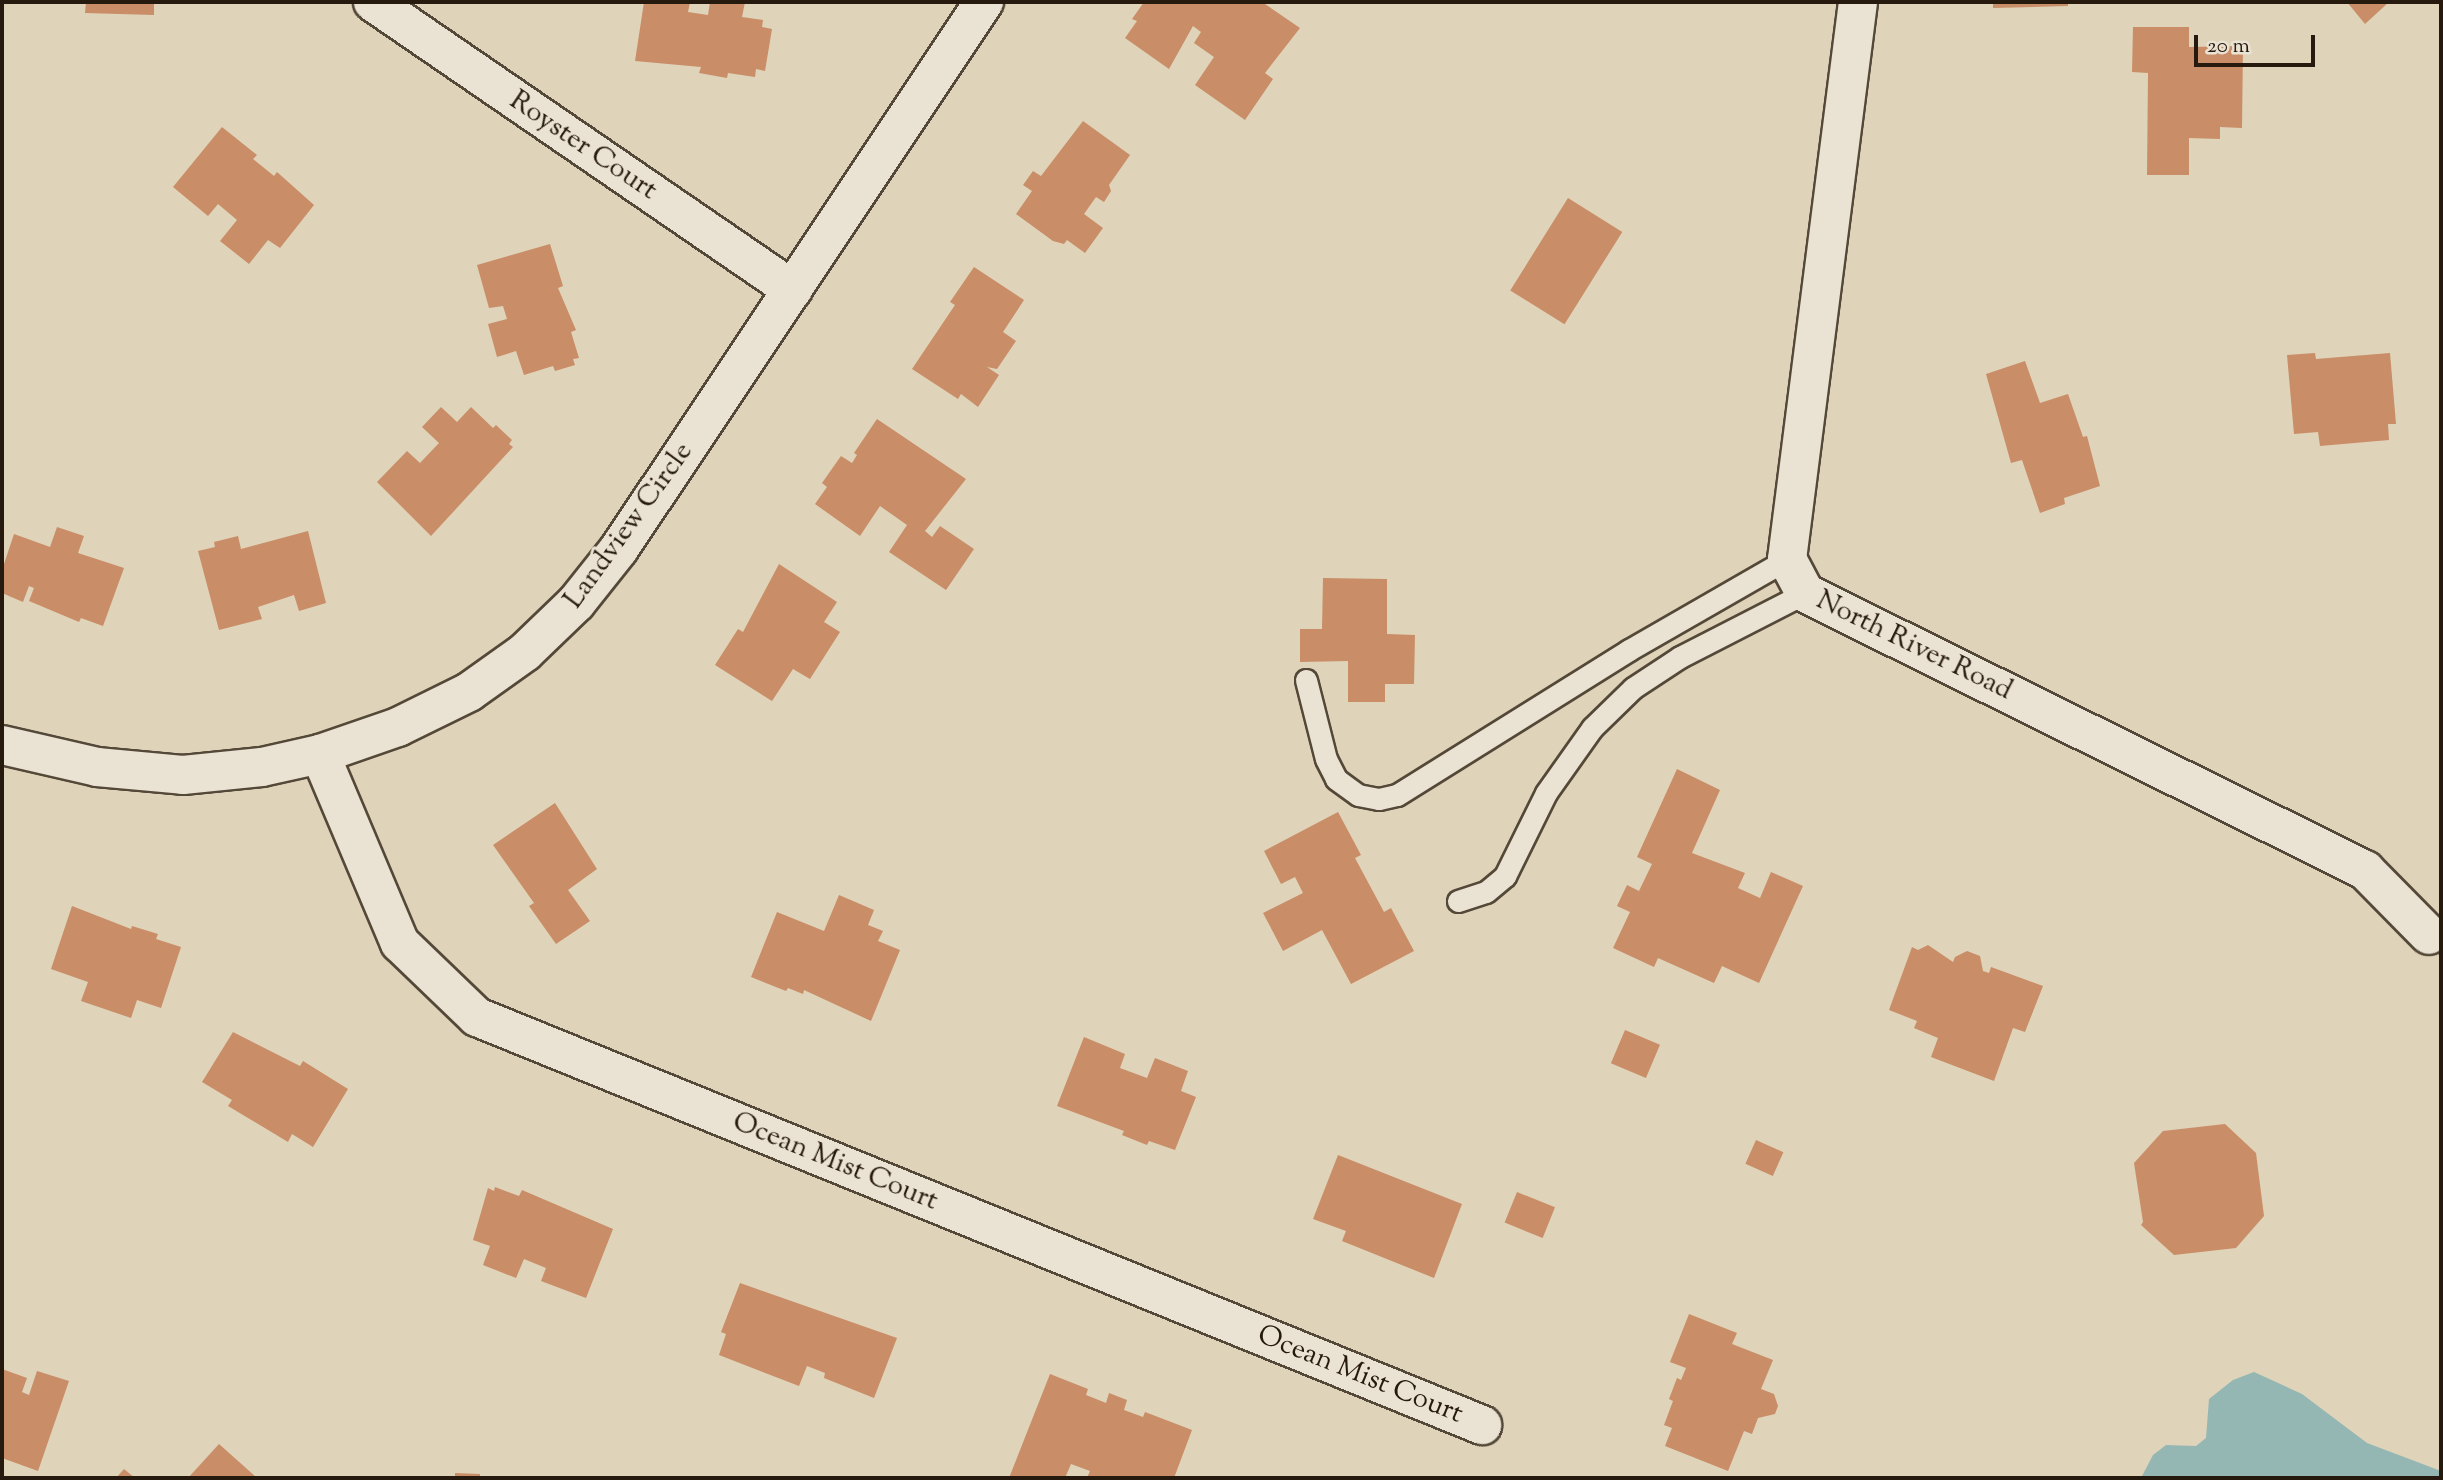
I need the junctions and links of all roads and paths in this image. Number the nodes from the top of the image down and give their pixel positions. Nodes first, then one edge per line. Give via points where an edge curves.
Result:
1 (373, 2) edge
2 (984, 2) edge
3 (1858, 2) edge
4 (793, 290) junction
5 (1787, 559) junction
6 (1805, 593) junction
7 (1306, 680) dead end
8 (2, 745) edge
9 (320, 754) junction
10 (1458, 901) dead end
11 (2429, 935) dead end
12 (1482, 1425) dead end

1 - 4 street, Royster Court
2 - 4 street, Landview Circle
3 - 5 street
4 - 9 street, Landview Circle via 619,549 576,603 525,652 469,692 398,727
5 - 6 street, North River Road
5 - 7 lane via 1629,650 1397,795 1380,799 1358,794 1336,779 1326,759
6 - 10 lane via 1680,657 1633,688 1592,727 1546,793 1505,876 1486,892
6 - 11 street, North River Road via 2365,870
8 - 9 street, Landview Circle via 97,767 183,775 262,767
9 - 12 street, Ocean Mist Court via 400,943 477,1017

